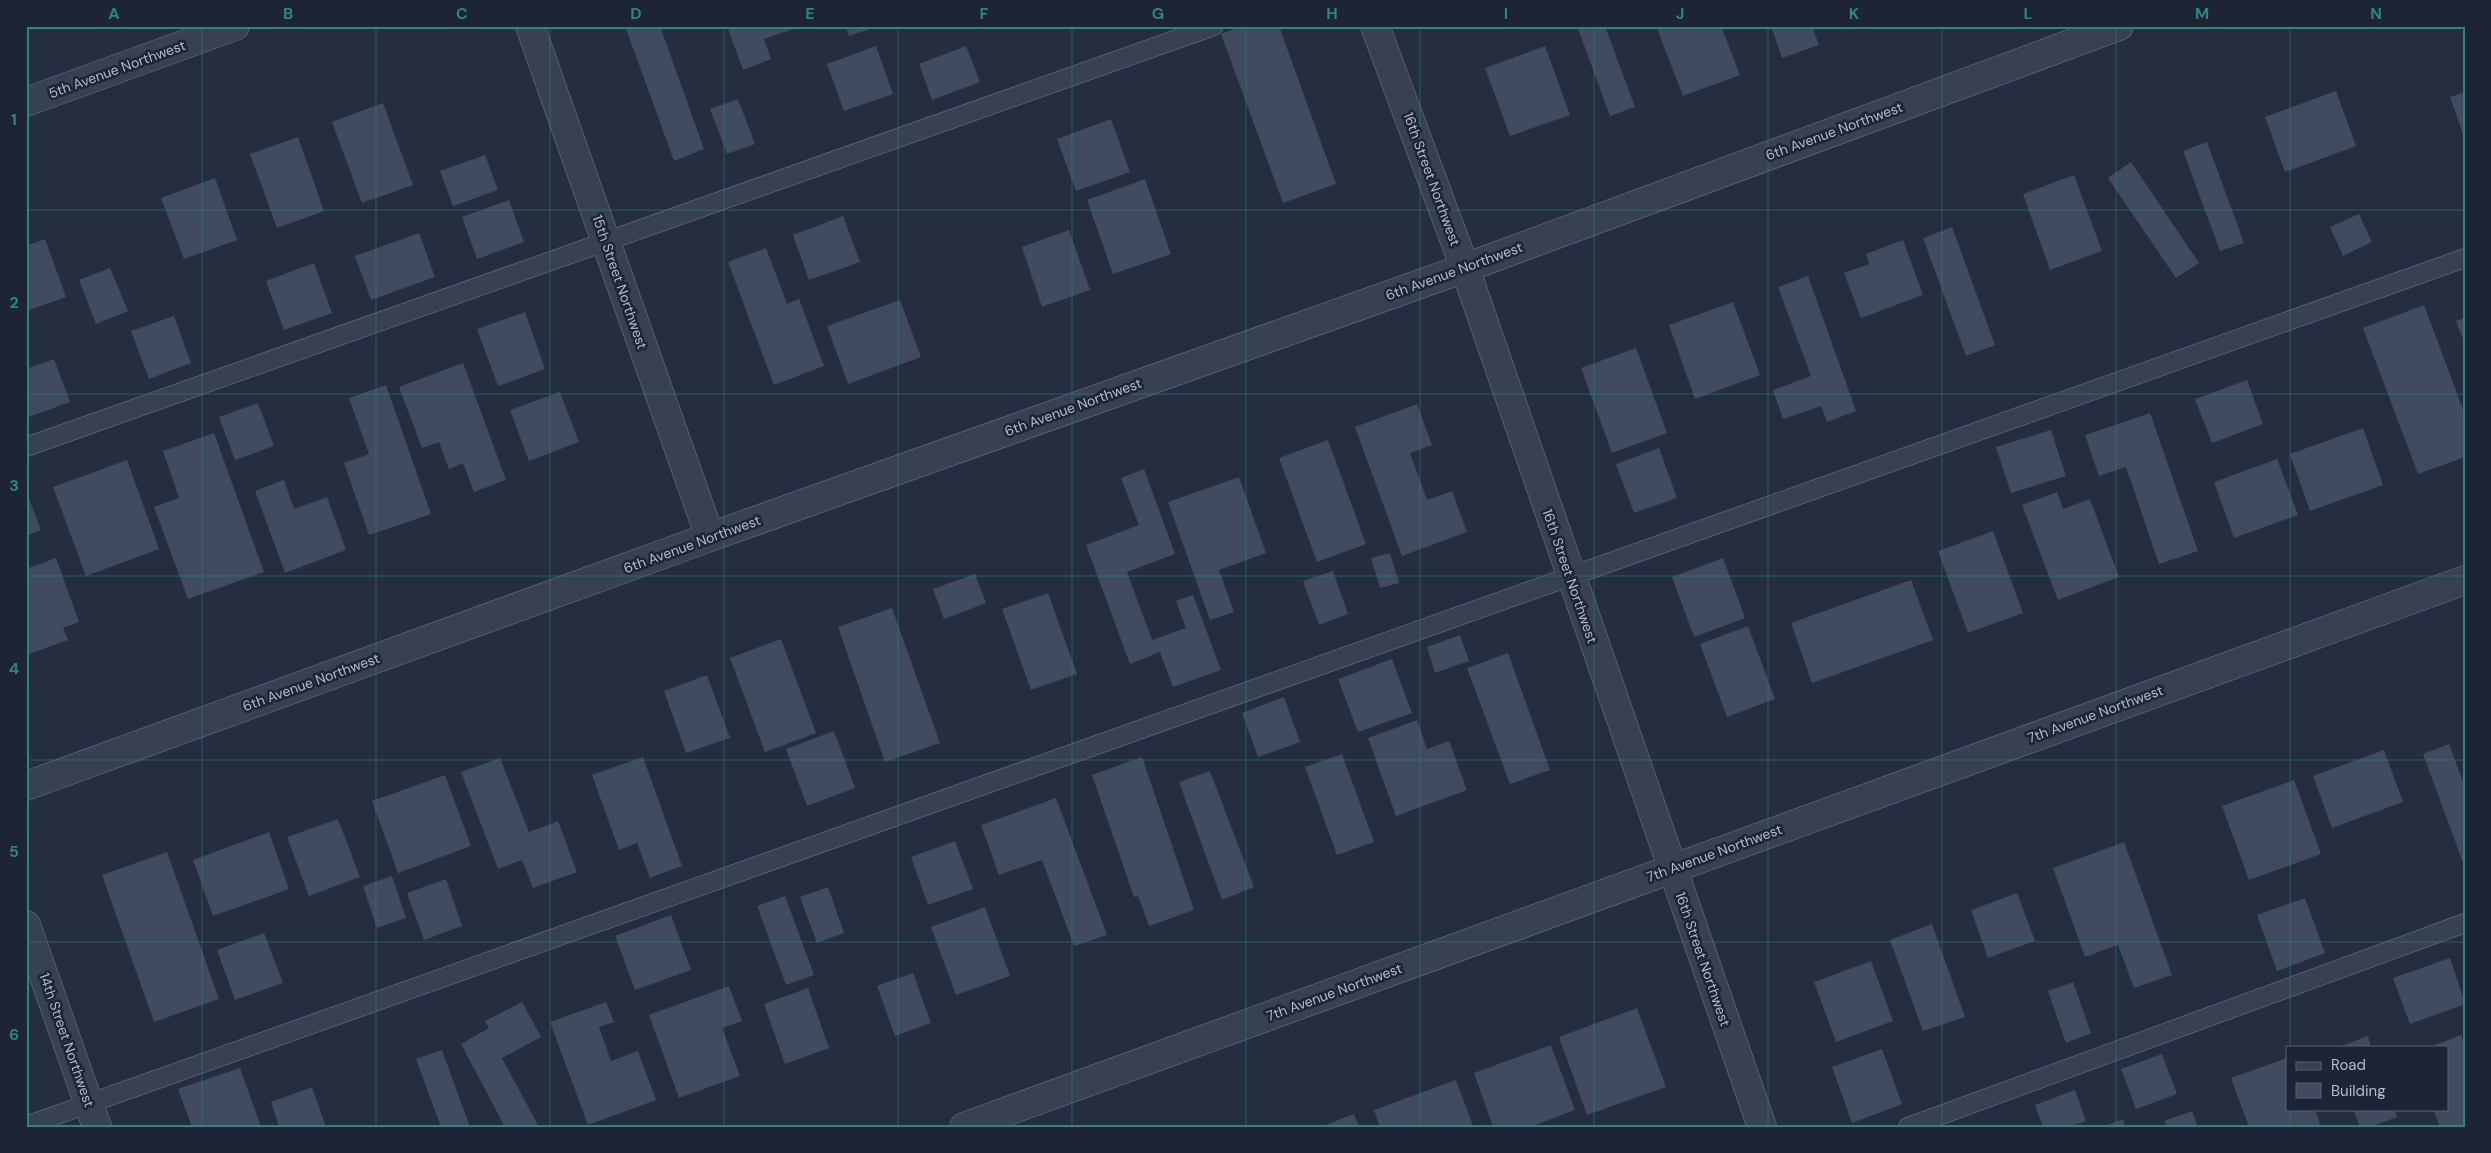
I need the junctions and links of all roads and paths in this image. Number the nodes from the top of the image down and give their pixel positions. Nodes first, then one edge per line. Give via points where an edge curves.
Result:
1 (235, 26) edge
2 (530, 26) edge
3 (1214, 26) edge
4 (1375, 26) edge
5 (2119, 26) edge
6 (26, 102) edge
7 (606, 241) junction
8 (2465, 258) edge
9 (1464, 268) junction
10 (26, 447) edge
11 (710, 537) junction
12 (1571, 577) junction
13 (2465, 580) edge
14 (26, 786) edge
15 (1671, 869) junction
16 (2465, 924) edge
17 (26, 925) edge
18 (93, 1115) edge
19 (26, 1126) edge
20 (964, 1127) edge
21 (1762, 1127) edge
22 (1908, 1127) edge

1 - 6 street, 5th Avenue Northwest
2 - 7 street, 15th Street Northwest
3 - 7 lane
4 - 9 street, 16th Street Northwest
5 - 9 street, 6th Avenue Northwest
7 - 10 lane
7 - 11 street, 15th Street Northwest
8 - 12 lane
9 - 11 street, 6th Avenue Northwest
9 - 12 street, 16th Street Northwest
11 - 14 street, 6th Avenue Northwest
12 - 15 street, 16th Street Northwest
12 - 18 lane
13 - 15 street, 7th Avenue Northwest
15 - 20 street, 7th Avenue Northwest
15 - 21 street, 16th Street Northwest
16 - 22 lane
17 - 18 street, 14th Street Northwest
18 - 19 lane

